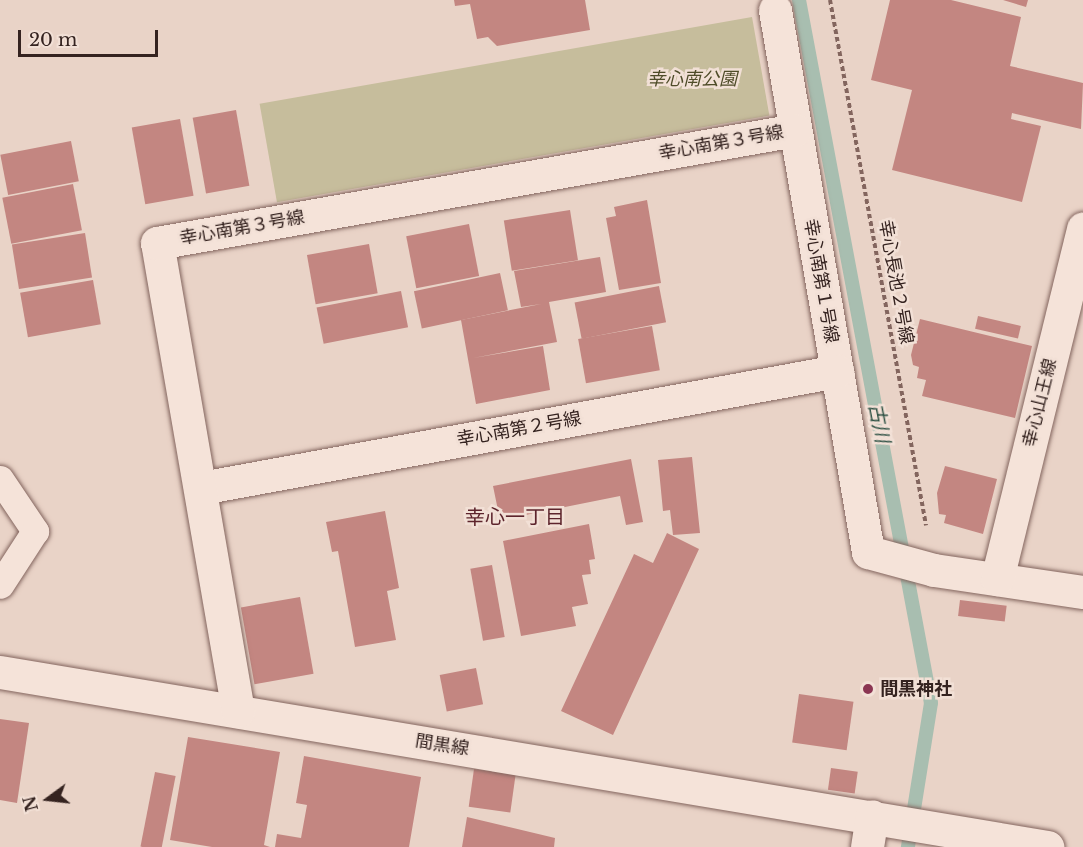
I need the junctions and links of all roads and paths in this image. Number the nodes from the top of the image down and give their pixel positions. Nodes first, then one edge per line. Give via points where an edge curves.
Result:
1 (830, 0) edge
2 (773, 5) edge
3 (795, 130) junction
4 (1083, 228) edge
5 (837, 370) junction
6 (0, 479) edge
7 (201, 488) junction
8 (934, 570) junction
9 (997, 579) junction
10 (0, 585) edge
11 (1083, 592) edge
12 (0, 672) edge
13 (238, 711) junction
14 (875, 827) edge
15 (1047, 847) edge

1 - 8 path, 幸心長池２号線
2 - 3 street, 幸心南第１号線
3 - 5 street, 幸心南第１号線
3 - 7 street, 幸心南第３号線 via 157,243
4 - 9 street, 幸心山王線
5 - 7 street, 幸心南第２号線
5 - 8 street, 幸心南第１号線 via 868,552
6 - 10 lane via 35,531
7 - 13 street, 幸心南第３号線
8 - 9 street
9 - 11 street
12 - 13 street, 間黒線
13 - 14 street, 間黒線
14 - 15 street, 間黒線 via 939,828

